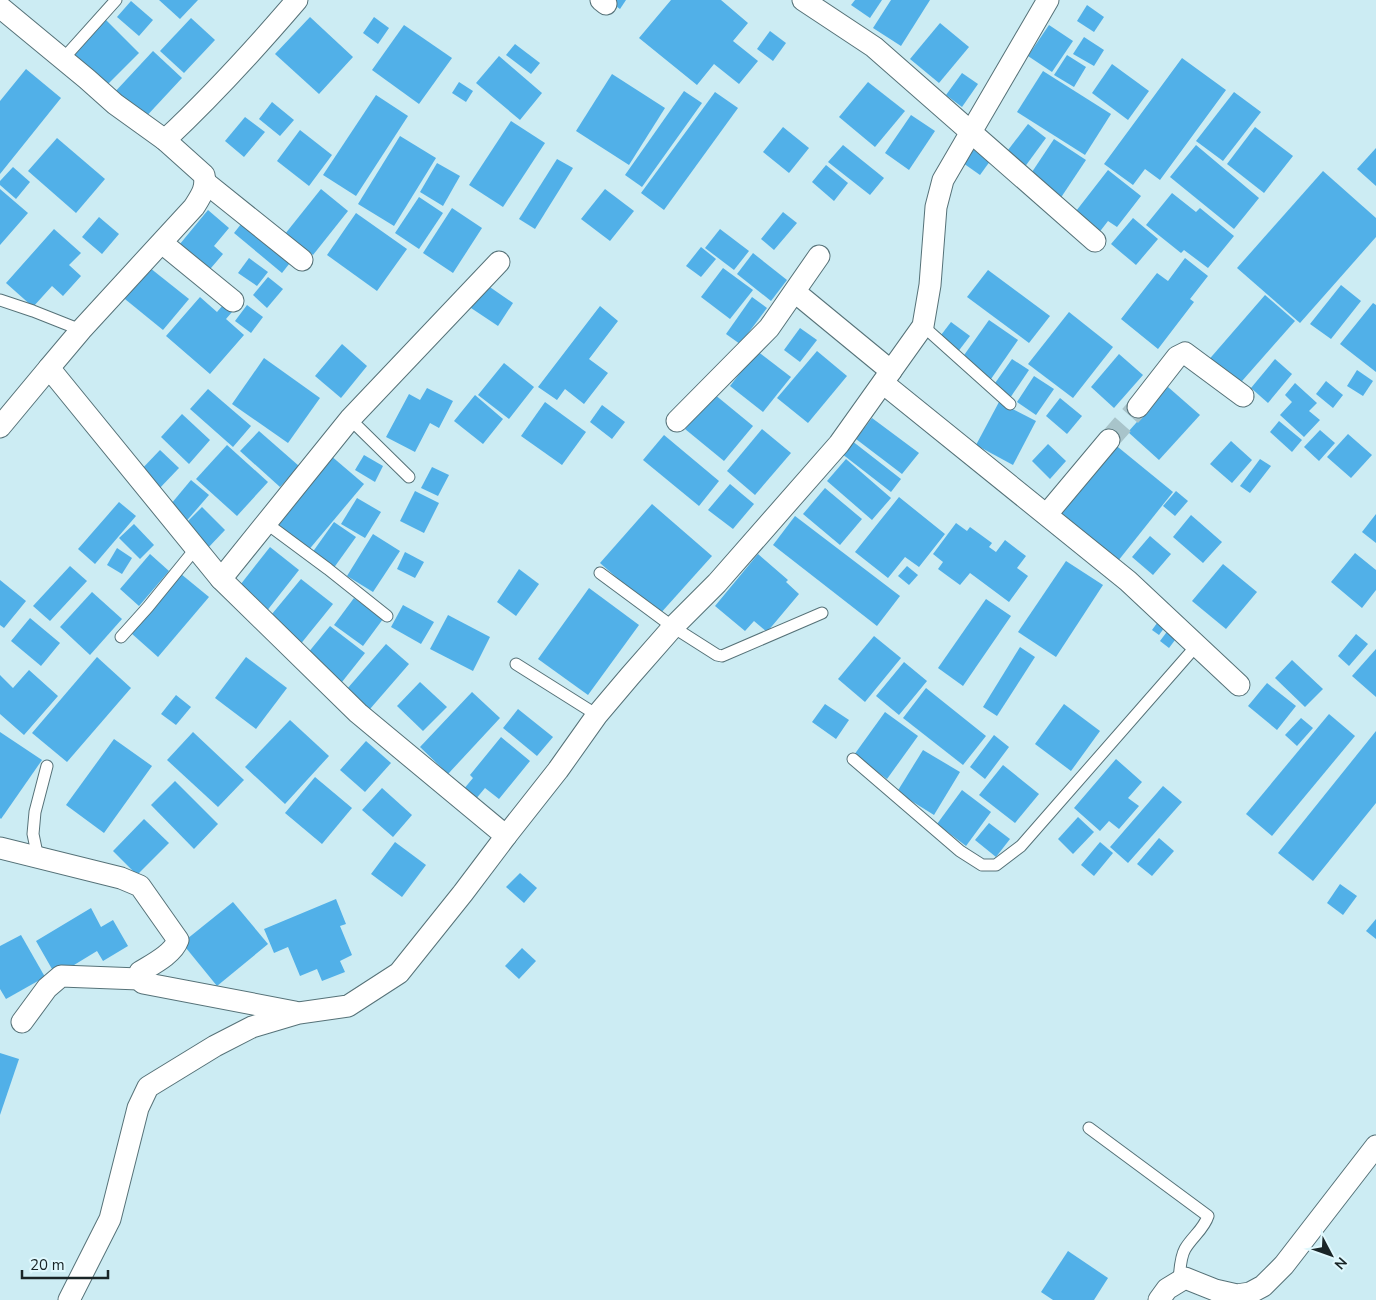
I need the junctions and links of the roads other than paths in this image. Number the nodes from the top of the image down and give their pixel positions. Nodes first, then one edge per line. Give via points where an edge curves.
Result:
1 (116, 0) edge
2 (297, 0) edge
3 (803, 0) edge
4 (1048, 0) edge
5 (0, 7) edge
6 (63, 59) junction
7 (971, 131) junction
8 (165, 140) junction
9 (206, 183) junction
10 (1095, 241) dead end
11 (162, 243) junction
12 (820, 256) dead end
13 (302, 260) dead end
14 (500, 262) dead end
15 (795, 292) junction
16 (0, 300) edge
17 (233, 301) dead end
18 (923, 326) junction
19 (81, 330) junction
20 (49, 368) junction
21 (887, 377) junction
22 (1243, 396) dead end
23 (1010, 404) dead end
24 (1138, 407) tunnel mouth
25 (350, 419) junction
26 (677, 421) dead end
27 (0, 427) edge
28 (1110, 440) tunnel mouth
29 (409, 477) dead end
30 (1047, 514) junction
31 (266, 523) junction
32 (196, 548) junction
33 (600, 573) dead end
34 (221, 578) junction
35 (822, 612) dead end
36 (387, 616) dead end
37 (673, 627) junction
38 (121, 636) dead end
39 (1197, 645) junction
40 (516, 664) dead end
41 (1239, 685) dead end
42 (597, 715) junction
43 (852, 760) dead end
44 (47, 766) dead end
45 (506, 836) junction
46 (0, 848) edge
47 (38, 858) junction
48 (139, 979) junction
49 (299, 1013) junction
50 (22, 1022) dead end
51 (1089, 1128) dead end
52 (1376, 1146) edge
53 (1179, 1280) junction
54 (69, 1300) edge
55 (1159, 1300) edge

1 - 6 lane
2 - 8 street via 239,66
3 - 7 street via 874,47
4 - 7 street
5 - 6 street
6 - 8 street via 115,104
7 - 10 street
7 - 18 street via 943,180 936,207 930,286
8 - 9 street via 204,175
9 - 11 street via 194,207
9 - 13 street
11 - 17 street
11 - 19 street
12 - 15 street
14 - 25 street
15 - 21 street
15 - 26 street via 770,328
16 - 19 lane
18 - 21 street
18 - 23 lane
19 - 20 street
20 - 27 street
20 - 32 street
21 - 30 street
21 - 37 street via 839,444 717,583
22 - 24 street via 1186,353 1177,357
25 - 29 lane
25 - 31 street
28 - 30 street
30 - 39 street via 1128,581
31 - 34 street
31 - 36 lane
32 - 34 street
32 - 38 lane
33 - 37 lane
34 - 45 street via 358,713
35 - 37 lane via 722,656
37 - 42 street
39 - 41 street
39 - 43 lane via 1021,846 996,865 982,865 960,852
40 - 42 lane
42 - 45 street
44 - 47 lane via 35,812 33,834
45 - 49 street via 400,974 348,1006
46 - 47 street
47 - 48 street via 121,878 140,886 178,940 170,951 140,972
48 - 49 street via 143,983
48 - 50 street via 61,976 46,988
49 - 54 street via 252,1027 214,1046 148,1087 138,1108 110,1219
51 - 53 lane via 1208,1216 1185,1249
52 - 53 street via 1284,1265 1263,1286 1237,1295 1186,1278
53 - 55 street via 1167,1288

